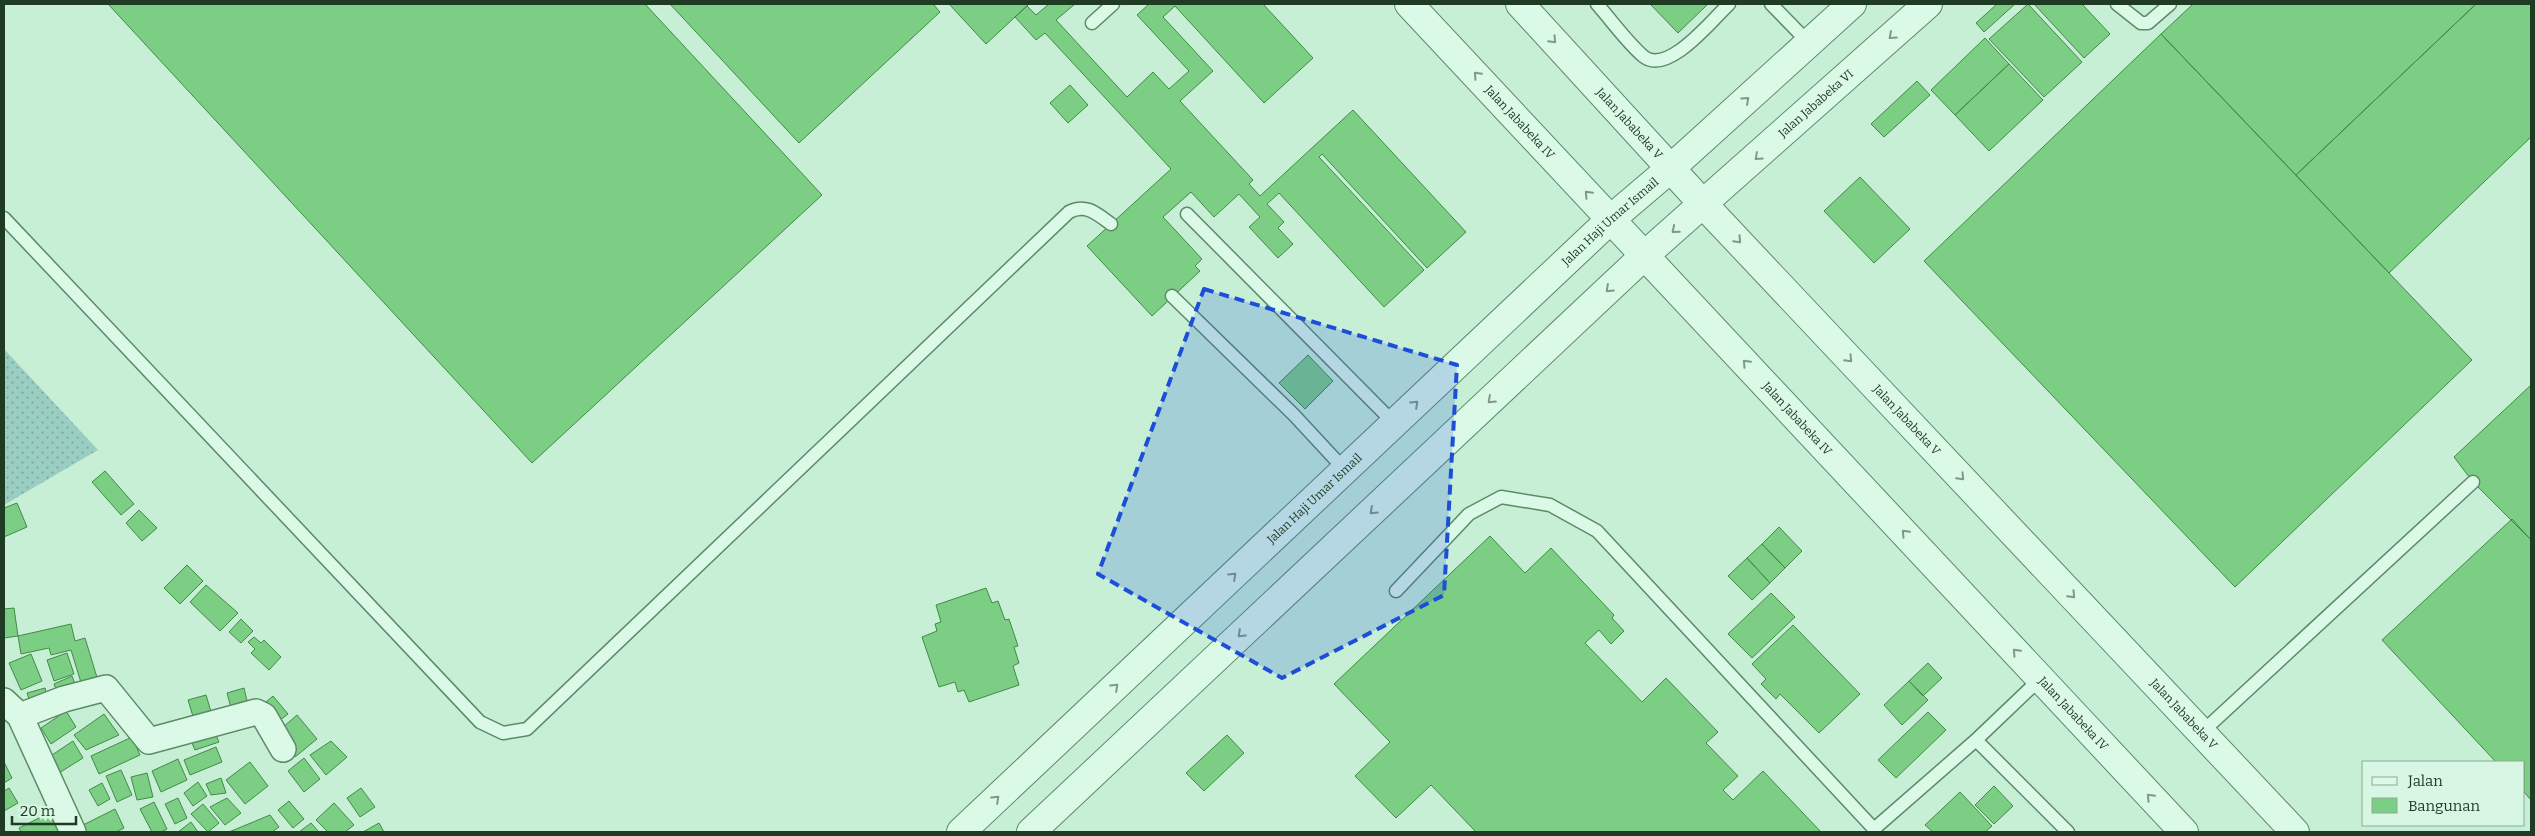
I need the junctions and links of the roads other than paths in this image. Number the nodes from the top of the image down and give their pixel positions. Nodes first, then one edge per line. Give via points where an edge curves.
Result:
1 (1113, 4) edge
2 (1409, 4) edge
3 (1520, 4) edge
4 (1597, 4) edge
5 (1729, 4) edge
6 (1771, 4) edge
7 (1852, 4) edge
8 (1928, 4) edge
9 (2117, 4) edge
10 (2170, 4) edge
11 (1092, 23) dead end
12 (1809, 43) junction
13 (1671, 168) junction
14 (1704, 205) junction
15 (1187, 214) dead end
16 (4, 218) edge
17 (1612, 218) junction
18 (1111, 224) dead end
19 (1645, 255) junction
20 (1172, 296) dead end
21 (1394, 424) junction
22 (1346, 470) junction
23 (2473, 482) dead end
24 (1396, 591) dead end
25 (2040, 679) junction
26 (12, 708) edge
27 (2201, 733) junction
28 (1976, 740) junction
29 (283, 749) dead end
30 (1875, 831) edge
31 (73, 832) edge
32 (961, 832) edge
33 (1031, 832) edge
34 (2068, 832) edge
35 (2184, 832) edge
36 (2295, 832) edge

1 - 11 lane
17 -> 2 street, Jalan Jababeka IV
3 -> 13 street, Jalan Jababeka V
4 - 5 lane via 1644,58 1662,60 1681,52
6 - 12 lane
7 - 12 street
8 -> 14 street, Jalan Jababeka VI
9 - 10 lane via 2141,23 2148,22
13 -> 12 street
13 - 14 street, Jalan Jababeka V
13 - 17 street, Jalan Haji Umar Ismail
14 -> 19 street
14 -> 27 street, Jalan Jababeka V
15 - 21 lane
16 - 18 lane via 480,722 503,733 527,729 1069,212 1087,208
17 - 19 street, Jalan Jababeka IV
21 -> 17 street, Jalan Haji Umar Ismail
25 -> 19 street, Jalan Jababeka IV
19 -> 33 street
20 - 22 lane via 1294,414
21 - 22 street, Jalan Haji Umar Ismail
32 -> 22 street, Jalan Haji Umar Ismail
23 - 27 lane
24 - 30 lane via 1469,514 1501,497 1550,505 1597,531
25 - 28 lane
35 -> 25 street, Jalan Jababeka IV
26 - 29 street via 106,688 149,742 256,712 264,716
26 - 31 street
27 - 36 street, Jalan Jababeka V
28 - 30 lane
28 - 34 lane

